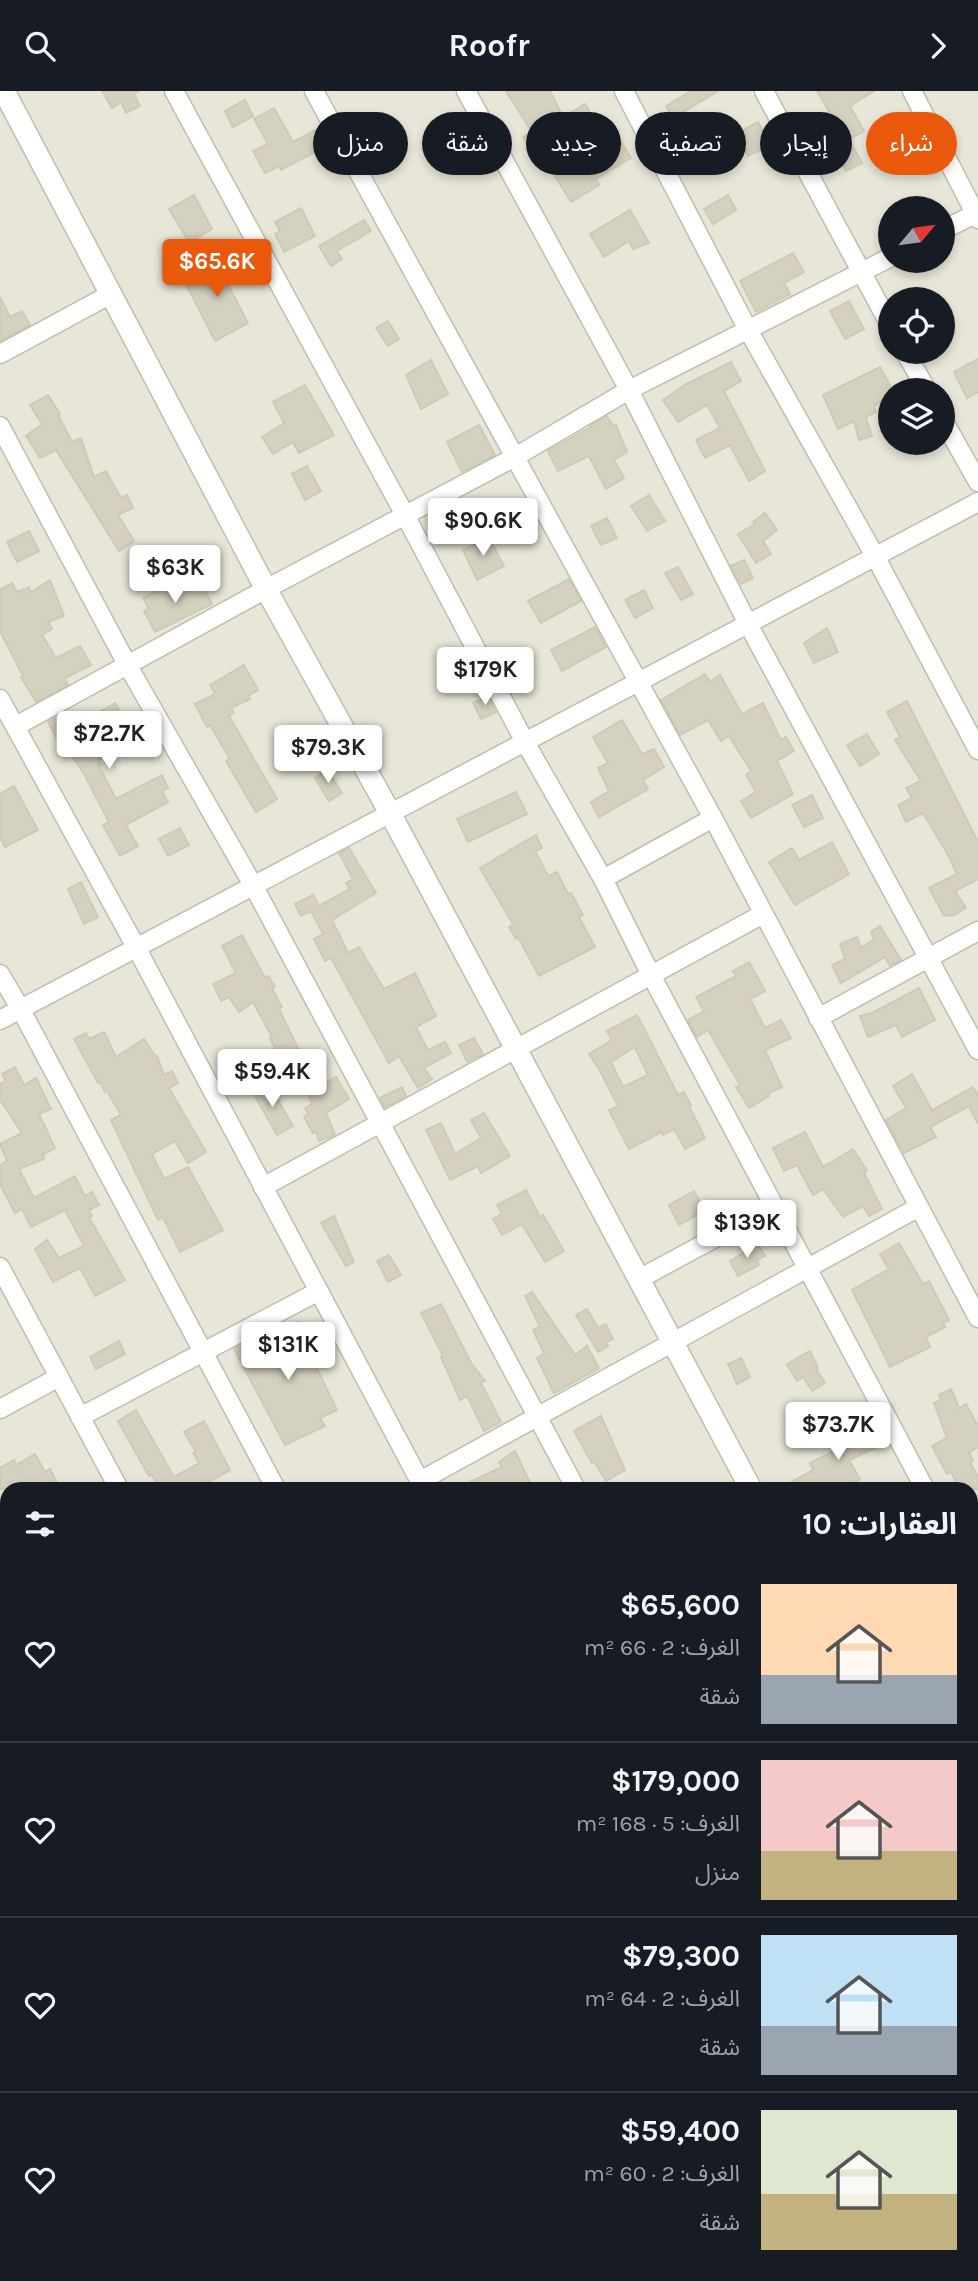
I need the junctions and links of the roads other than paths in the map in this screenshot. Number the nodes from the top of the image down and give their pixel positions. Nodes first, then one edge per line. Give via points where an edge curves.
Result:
1 (4, 91) edge
2 (174, 91) edge
3 (314, 91) edge
4 (467, 91) edge
5 (624, 91) edge
6 (764, 91) edge
7 (912, 91) edge
8 (977, 216) edge
9 (956, 225) edge
10 (878, 263) edge
11 (860, 272) junction
12 (111, 294) junction
13 (878, 304) edge
14 (747, 328) junction
15 (0, 354) edge
16 (629, 390) junction
17 (0, 426) edge
18 (955, 441) edge
19 (515, 457) junction
20 (978, 482) edge
21 (978, 502) edge
22 (405, 515) junction
23 (875, 556) junction
24 (266, 589) junction
25 (748, 624) junction
26 (128, 666) junction
27 (638, 683) junction
28 (0, 699) edge
29 (16, 726) junction
30 (525, 742) junction
31 (978, 750) edge
32 (390, 813) junction
33 (713, 818) junction
34 (603, 879) junction
35 (253, 885) junction
36 (763, 914) junction
37 (978, 931) edge
38 (136, 947) junction
39 (928, 958) junction
40 (0, 974) edge
41 (651, 975) junction
42 (20, 1008) junction
43 (818, 1018) junction
44 (0, 1020) edge
45 (516, 1049) junction
46 (978, 1051) edge
47 (381, 1124) junction
48 (263, 1187) junction
49 (774, 1206) junction
50 (919, 1207) junction
51 (0, 1267) edge
52 (807, 1269) junction
53 (639, 1279) junction
54 (319, 1291) junction
55 (978, 1318) edge
56 (674, 1342) junction
57 (203, 1352) junction
58 (59, 1377) junction
59 (0, 1409) edge
60 (80, 1417) junction
61 (537, 1417) junction
62 (115, 1482) edge
63 (272, 1482) edge
64 (420, 1482) edge
65 (427, 1482) edge
66 (572, 1482) edge
67 (747, 1482) edge
68 (921, 1482) edge

1 - 12 street
2 - 22 street
3 - 19 street
4 - 16 street
5 - 14 street
6 - 11 street
7 - 8 street
8 - 9 street
10 - 11 street
11 - 13 street
11 - 14 street
12 - 15 street
12 - 24 street
14 - 16 street
14 - 23 street
16 - 19 street
16 - 25 street
17 - 26 street
18 - 20 street
19 - 22 street
19 - 27 street
21 - 23 street
22 - 24 street
22 - 30 street
23 - 25 street
23 - 31 street
24 - 26 street
24 - 32 street
25 - 27 street
25 - 39 street
26 - 29 street
26 - 35 street
27 - 30 street
27 - 33 street
28 - 29 street
29 - 38 street
30 - 32 street
30 - 34 street
32 - 35 street
32 - 45 street
33 - 34 street
33 - 36 street
34 - 41 street
35 - 38 street
35 - 47 street
36 - 41 street
36 - 43 street
37 - 39 street
38 - 42 street
38 - 48 street
39 - 43 street
39 - 46 street
40 - 42 street
41 - 45 street
41 - 49 street
42 - 44 street
42 - 57 street
43 - 50 street
45 - 47 street
45 - 53 street
47 - 48 street
47 - 61 street
48 - 54 street
49 - 52 street
49 - 53 street
50 - 52 street
50 - 55 street
51 - 58 street
52 - 56 street
52 - 68 street
53 - 56 street
54 - 57 street
54 - 64 street
56 - 61 street
56 - 67 street
57 - 60 street
57 - 63 street
58 - 59 street
58 - 60 street
60 - 62 street
61 - 65 street
61 - 66 street

